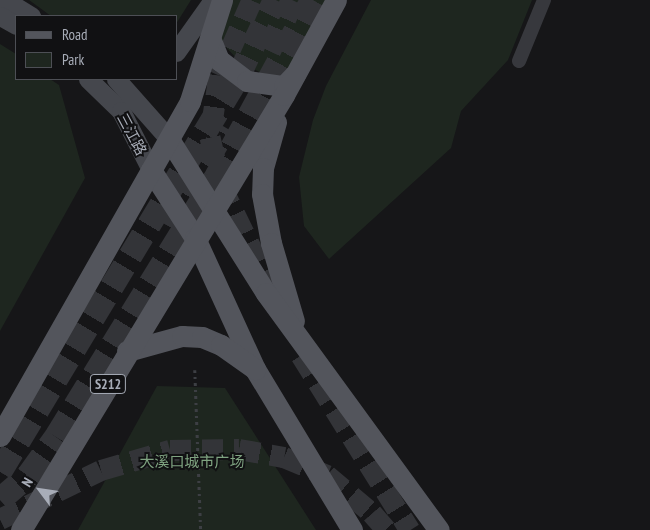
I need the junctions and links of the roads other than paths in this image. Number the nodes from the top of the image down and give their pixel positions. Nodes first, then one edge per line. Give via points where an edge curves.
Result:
1 (5, 0) edge
2 (212, 0) edge
3 (222, 0) edge
4 (336, 0) edge
5 (544, 0) edge
6 (29, 15) edge
7 (0, 16) edge
8 (15, 24) edge
9 (210, 38) junction
10 (178, 49) edge
11 (519, 61) dead end
12 (297, 72) junction
13 (89, 80) edge
14 (117, 80) edge
15 (284, 95) junction
16 (169, 139) junction
17 (151, 170) junction
18 (213, 210) junction
19 (195, 238) junction
20 (298, 336) junction
21 (127, 351) junction
22 (255, 369) junction
23 (0, 436) edge
24 (21, 530) edge
25 (352, 530) edge
26 (439, 530) edge

1 - 6 main road
2 - 10 main road
3 - 9 main road
4 - 12 main road, S212
5 - 11 street
7 - 8 main road
9 - 12 main road via 219,60 246,81 284,86
9 - 16 main road via 190,101
12 - 15 main road, S212
13 - 17 main road, 三江路 via 121,111
14 - 16 main road, 三江路
15 - 18 main road, S212
15 - 20 main road via 264,168 262,194 271,243
16 - 17 main road
16 - 18 main road
17 - 19 main road
17 - 23 main road
18 - 19 main road, S212
18 - 20 main road
19 - 21 main road, S212
19 - 22 main road
20 - 26 main road
21 - 22 main road via 182,336 202,337 221,345
21 - 24 main road, S212
22 - 25 main road

